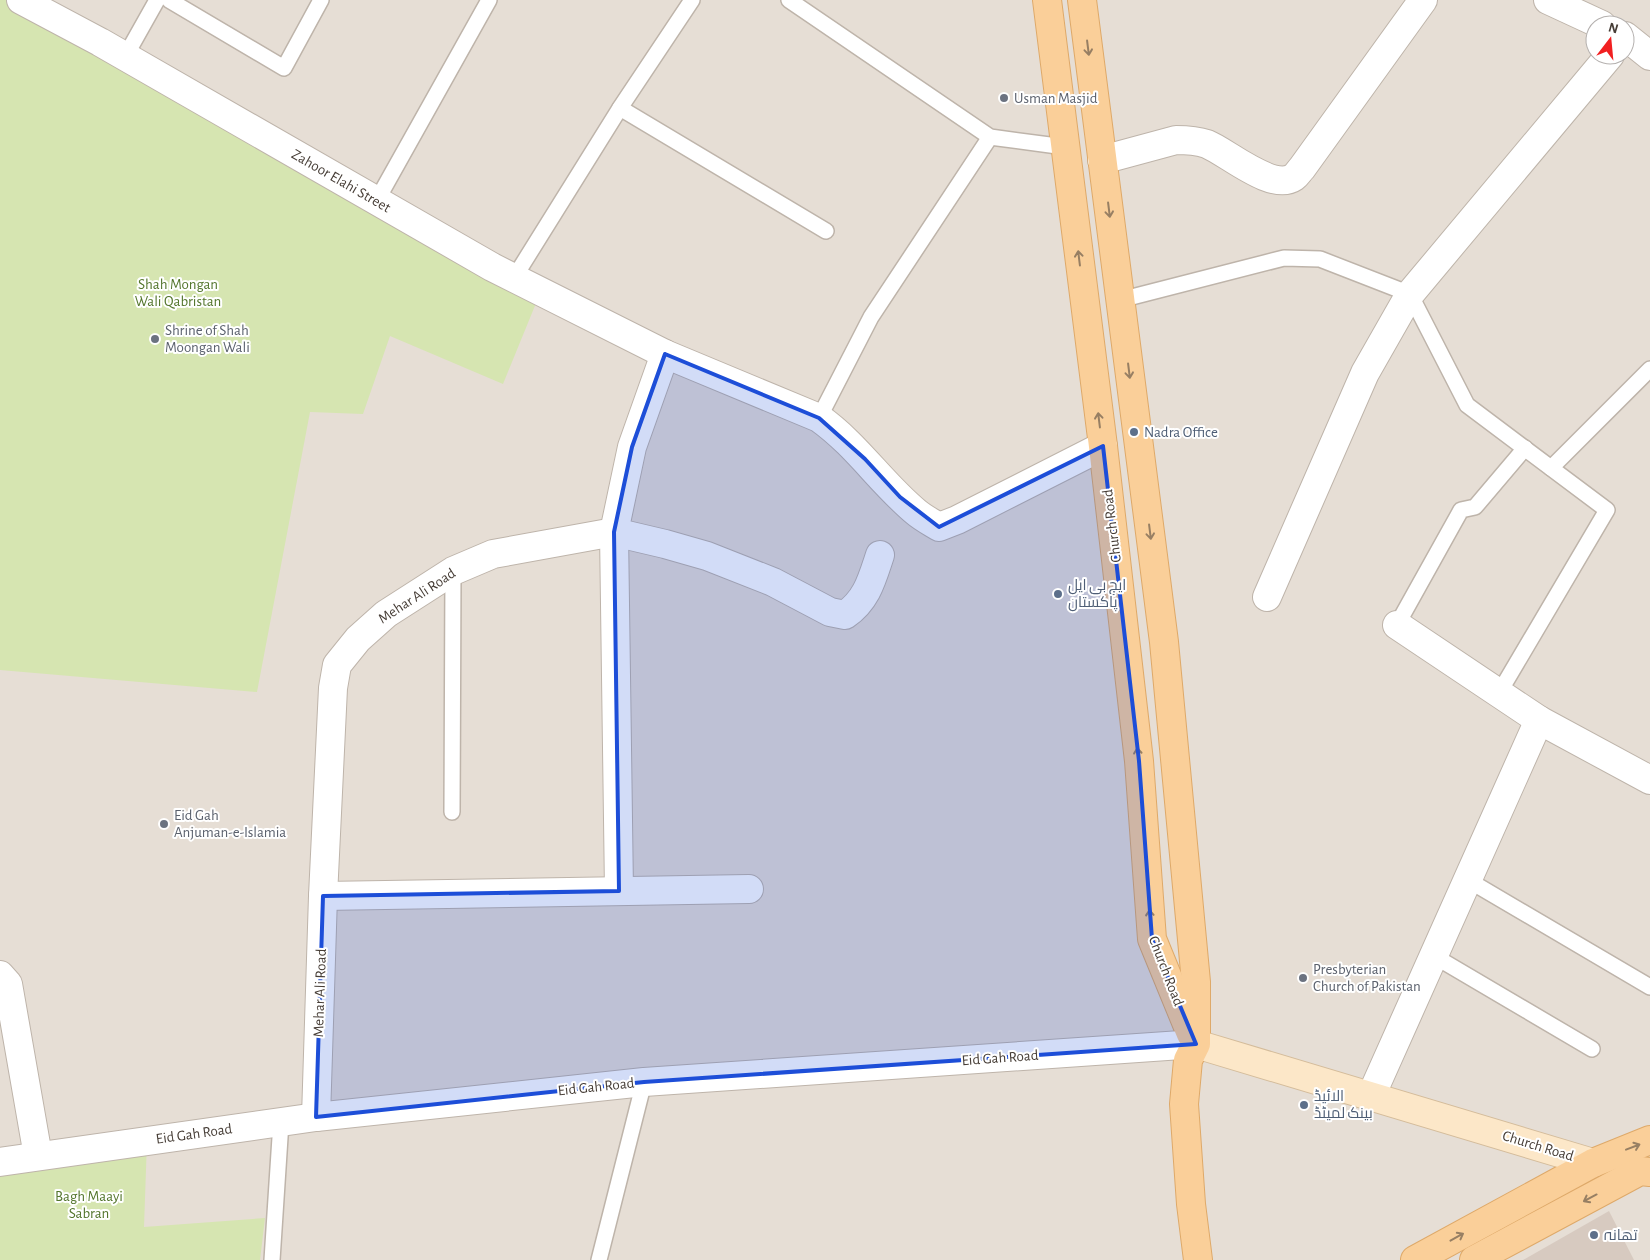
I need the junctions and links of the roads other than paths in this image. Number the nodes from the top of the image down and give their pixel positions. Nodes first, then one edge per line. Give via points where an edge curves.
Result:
1 (21, 0) edge
2 (157, 0) edge
3 (169, 0) edge
4 (322, 0) edge
5 (489, 0) edge
6 (692, 0) edge
7 (789, 0) edge
8 (1047, 0) edge
9 (1082, 0) edge
10 (1423, 0) edge
11 (1548, 0) edge
12 (1585, 17) edge
13 (1635, 44) edge
14 (1650, 56) edge
15 (125, 57) junction
16 (1602, 65) edge
17 (620, 108) junction
18 (990, 137) junction
19 (1065, 147) junction
20 (1102, 160) junction
21 (376, 202) junction
22 (826, 231) dead end
23 (514, 278) junction
24 (1410, 294) junction
25 (1120, 300) junction
26 (665, 354) junction
27 (1650, 369) edge
28 (819, 418) junction
29 (1103, 446) junction
30 (1525, 448) junction
31 (1551, 468) junction
32 (614, 532) junction
33 (880, 554) dead end
34 (453, 571) junction
35 (1267, 597) dead end
36 (1397, 625) joint
37 (1499, 693) junction
38 (1540, 720) junction
39 (1650, 780) edge
40 (452, 812) dead end
41 (1468, 880) junction
42 (749, 889) dead end
43 (619, 891) junction
44 (323, 896) junction
45 (1434, 956) junction
46 (0, 974) edge
47 (1650, 987) edge
48 (1196, 1044) junction
49 (1592, 1049) dead end
50 (644, 1082) junction
51 (1372, 1096) junction
52 (316, 1117) junction
53 (281, 1122) junction
54 (1650, 1140) edge
55 (38, 1156) junction
56 (0, 1162) edge
57 (1593, 1163) junction
58 (1650, 1172) edge
59 (272, 1260) edge
60 (599, 1260) edge
61 (1198, 1260) edge
62 (1415, 1260) edge
63 (1474, 1260) edge

1 - 15 street, Zahoor Elahi Street
2 - 15 lane
3 - 4 lane via 284,68
5 - 21 lane
6 - 17 lane
7 - 18 lane
8 - 19 main road, Church Road
9 -> 20 main road, Church Road
10 - 20 street via 1293,178 1278,180 1262,175 1206,144 1185,140
11 - 12 street
13 - 14 street
15 - 21 street, Zahoor Elahi Street
16 - 24 street
17 - 22 lane
17 - 23 lane
18 - 19 lane
18 - 28 lane via 871,316
29 -> 19 main road, Church Road
20 -> 25 main road, Church Road
21 - 23 street, Zahoor Elahi Street
23 - 26 street, Zahoor Elahi Street
24 - 25 lane via 1320,259 1284,258
24 - 30 lane via 1468,405
24 - 35 street via 1365,373
25 -> 48 main road, Church Road via 1164,642 1196,982
26 - 28 street, Zahoor Elahi Street
26 - 32 street via 632,446
27 - 31 lane
28 - 29 street, Zahoor Elahi Street via 865,459 918,514 939,526
48 -> 29 main road, Church Road via 1152,939 1139,761
30 - 31 lane
30 - 36 lane via 1475,507 1461,510
31 - 37 lane via 1607,510
32 - 33 street, Mehar Ali Road via 708,556 773,582 830,612 845,615 868,590
32 - 34 street, Mehar Ali Road via 493,554
32 - 43 street
34 - 40 lane
34 - 44 street, Mehar Ali Road via 386,614 337,664 332,693
36 - 37 street
37 - 38 street
38 - 39 street
38 - 41 street
41 - 45 street
41 - 47 lane
42 - 43 street
43 - 44 street
44 - 52 street, Mehar Ali Road
45 - 49 lane
45 - 51 street
46 - 55 street via 8,984
48 - 50 street, Eid Gah Road
48 - 51 main road, Church Road
48 - 61 main road, Church Road via 1188,1060 1184,1104
50 - 52 street, Eid Gah Road
50 - 60 lane
51 - 57 main road, Church Road
52 - 53 street, Eid Gah Road
53 - 55 street, Eid Gah Road
53 - 59 lane
57 -> 54 main road
55 - 56 street, Eid Gah Road
62 -> 57 main road
58 -> 63 main road via 1640,1171

